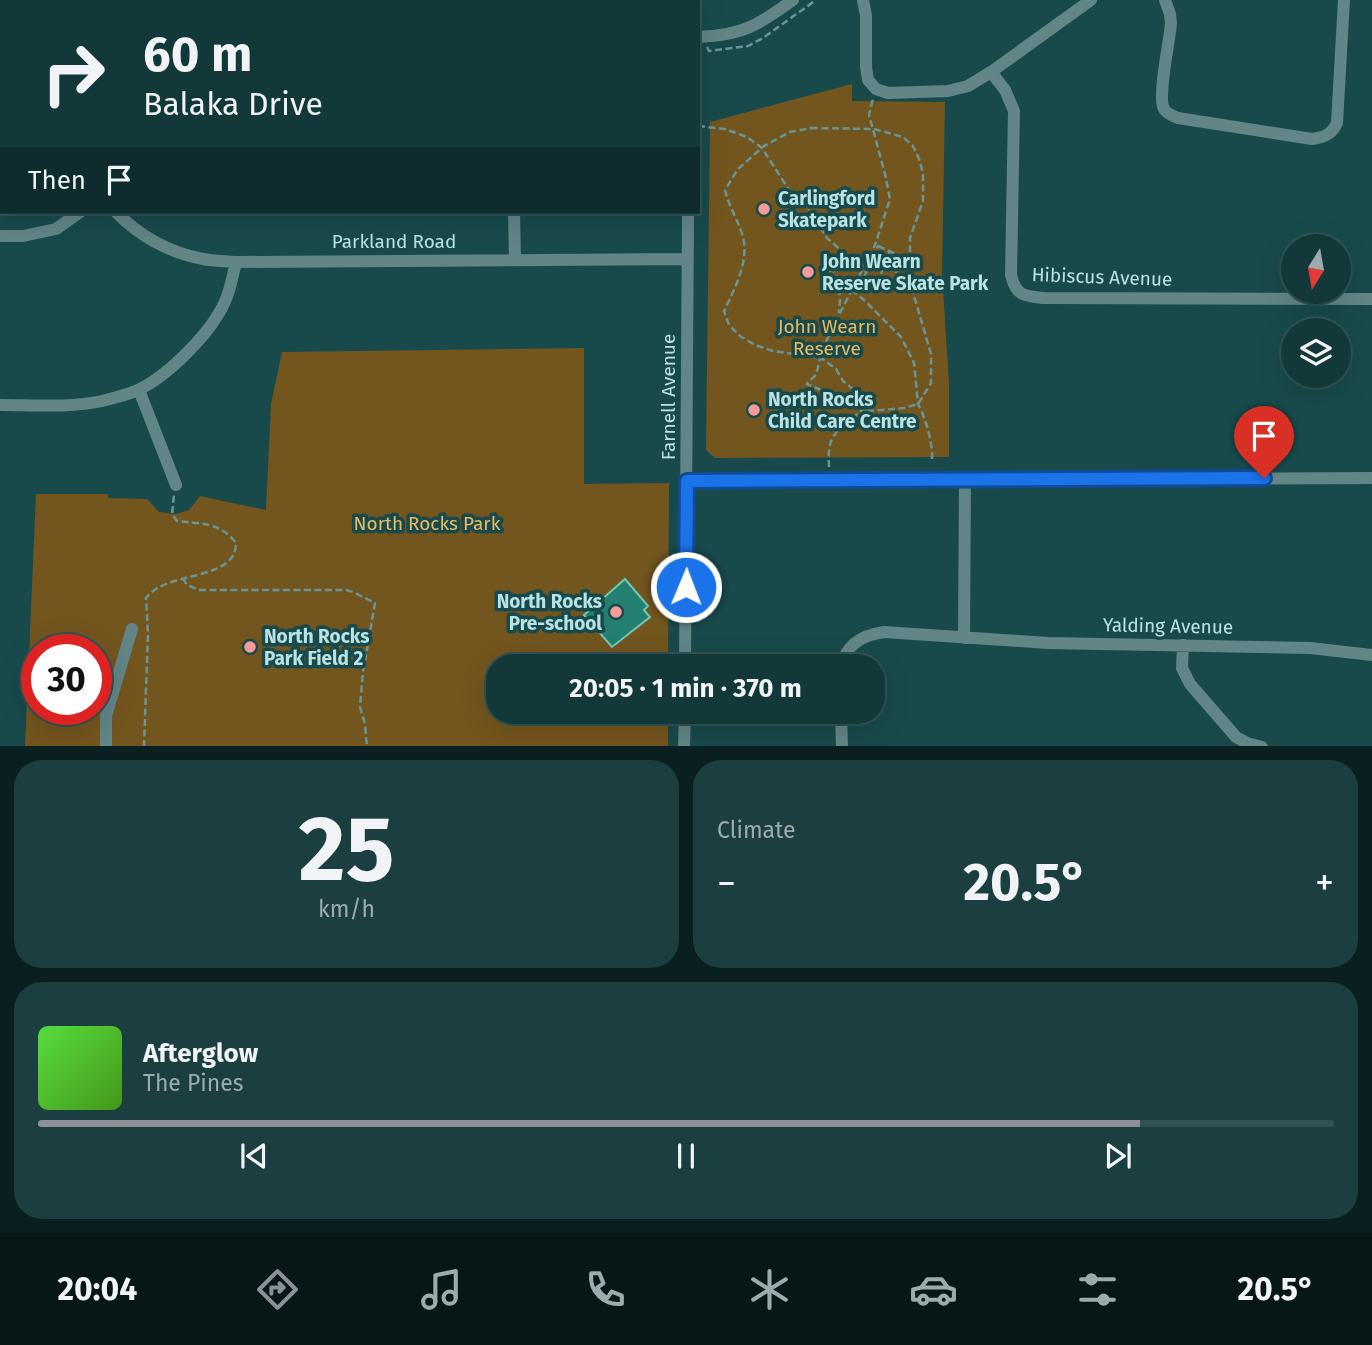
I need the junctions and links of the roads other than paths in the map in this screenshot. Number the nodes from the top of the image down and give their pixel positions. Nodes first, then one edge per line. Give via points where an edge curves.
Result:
1 (793, 0) edge
2 (863, 0) edge
3 (1091, 0) edge
4 (1165, 0) edge
5 (1344, 0) edge
6 (700, 37) edge
7 (991, 72) junction
8 (77, 214) edge
9 (118, 214) edge
10 (514, 214) edge
11 (688, 214) edge
12 (0, 236) edge
13 (687, 259) junction
14 (515, 260) junction
15 (236, 262) junction
16 (1372, 299) edge
17 (139, 390) junction
18 (0, 405) edge
19 (1372, 478) edge
20 (965, 479) junction
21 (687, 481) junction
22 (176, 485) road end
23 (132, 629) dead end
24 (964, 638) junction
25 (1183, 645) junction
26 (685, 654) edge
27 (846, 654) edge
28 (1372, 655) edge
29 (685, 724) edge
30 (841, 724) edge
31 (106, 746) edge
32 (684, 746) edge
33 (842, 746) edge
34 (1258, 746) edge

1 - 6 street via 744,30
2 - 7 street via 866,67 868,80 876,89 888,93 948,91 968,86
3 - 7 street
4 - 5 street via 1171,23 1162,95 1167,113 1312,139 1327,136 1337,122
7 - 16 street, Hibiscus Avenue via 1014,111 1011,275 1019,293 1043,298
8 - 12 street via 56,229
9 - 15 street, Parkland Road via 149,239 178,252
10 - 14 street
11 - 13 street, Farnell Avenue
13 - 14 street, Parkland Road
13 - 21 street, Farnell Avenue
14 - 15 street, Parkland Road
15 - 17 street via 220,312 201,339
17 - 18 street via 71,405
17 - 22 street
19 - 20 street
20 - 21 street
20 - 24 street
21 - 26 street, Farnell Avenue
23 - 31 street via 106,716
24 - 25 street, Yalding Avenue
24 - 27 street, Yalding Avenue via 884,632 862,638
25 - 28 street, Yalding Avenue via 1310,648
25 - 34 street via 1182,668 1190,684 1236,737
29 - 32 street
30 - 33 street

